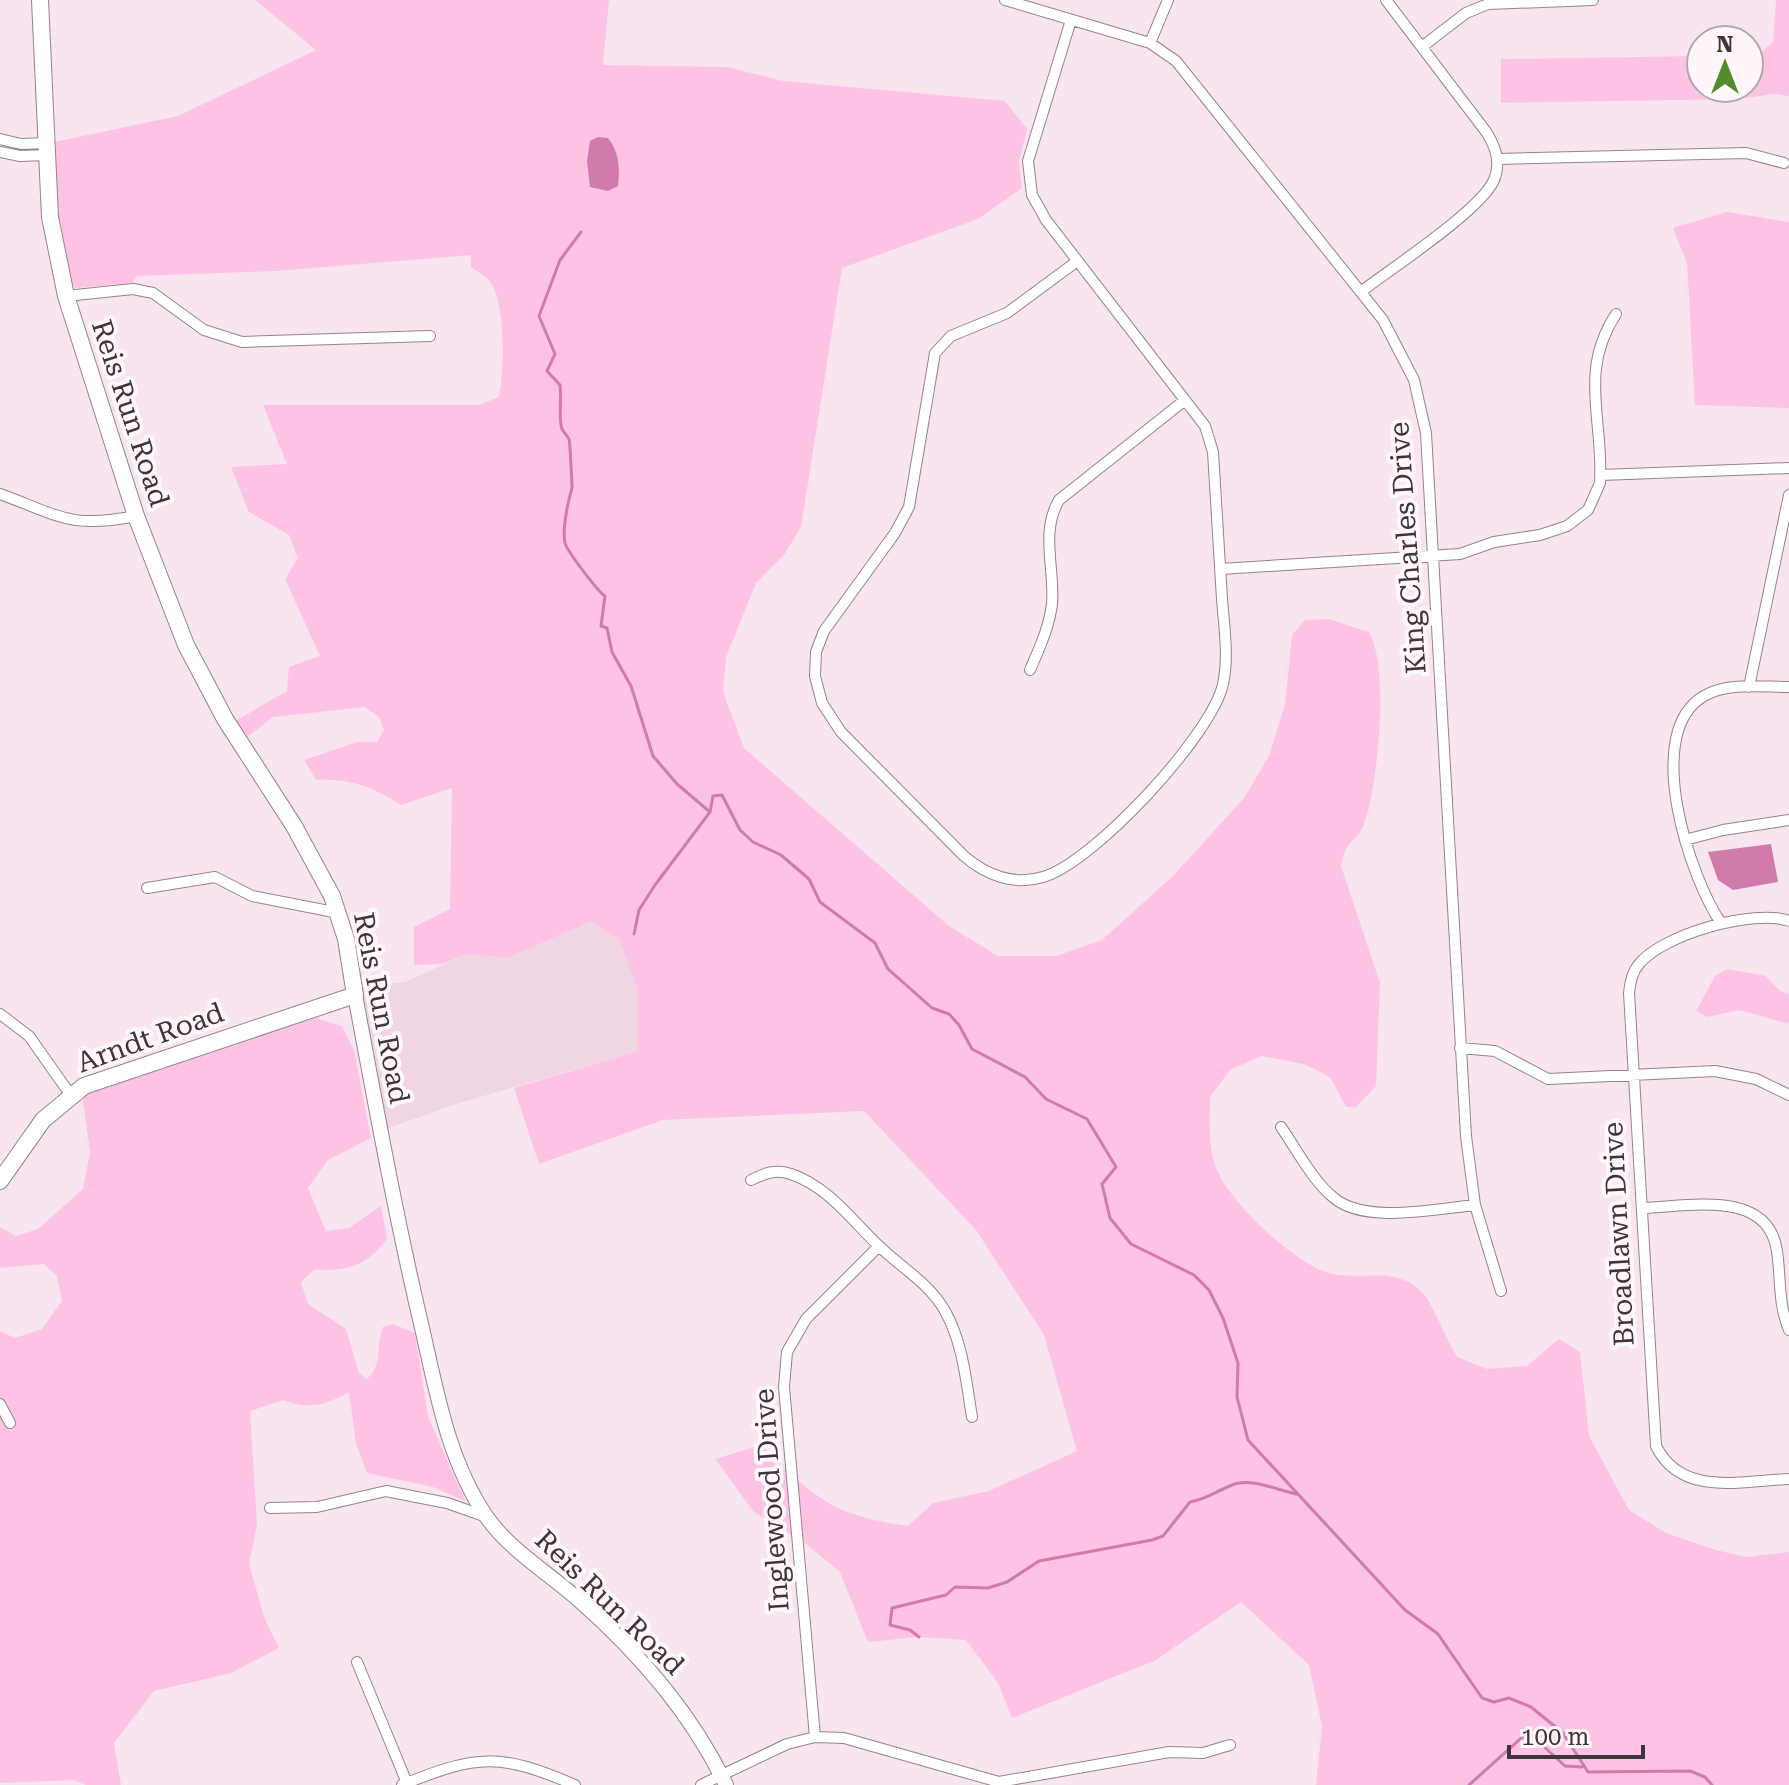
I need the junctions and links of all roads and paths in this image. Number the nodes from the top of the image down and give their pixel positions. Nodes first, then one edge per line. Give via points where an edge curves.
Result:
1 (40, 0) edge
2 (1005, 0) edge
3 (1168, 0) edge
4 (1386, 0) edge
5 (1593, 0) edge
6 (1071, 20) junction
7 (1150, 43) junction
8 (1423, 46) junction
9 (0, 139) edge
10 (47, 149) junction
11 (0, 152) edge
12 (1498, 159) junction
13 (1784, 163) dead end
14 (1076, 262) junction
15 (1362, 291) junction
16 (66, 296) junction
17 (1616, 314) dead end
18 (430, 336) dead end
19 (1185, 400) junction
20 (1789, 468) edge
21 (1601, 475) junction
22 (0, 494) edge
23 (1789, 495) edge
24 (136, 516) junction
25 (1433, 558) junction
26 (1220, 569) junction
27 (1030, 670) dead end
28 (1749, 687) junction
29 (1789, 687) edge
30 (1789, 820) edge
31 (1685, 840) junction
32 (147, 888) dead end
33 (339, 913) junction
34 (1789, 921) edge
35 (1721, 923) junction
36 (355, 995) junction
37 (0, 1014) edge
38 (1460, 1048) junction
39 (1633, 1076) junction
40 (70, 1094) junction
41 (1789, 1095) edge
42 (1281, 1127) dead end
43 (751, 1180) dead end
44 (0, 1181) edge
45 (1475, 1205) junction
46 (1642, 1208) junction
47 (879, 1246) junction
48 (1501, 1291) dead end
49 (1789, 1330) edge
50 (0, 1404) edge
51 (972, 1417) dead end
52 (10, 1423) dead end
53 (1789, 1479) edge
54 (270, 1508) dead end
55 (487, 1517) junction
56 (357, 1662) dead end
57 (815, 1737) junction
58 (1230, 1745) dead end
59 (724, 1780) edge
60 (405, 1784) edge
61 (575, 1785) edge
62 (701, 1785) edge

1 - 10 main road, Reis Run Road
2 - 6 street, King Charles Drive
3 - 7 street
4 - 8 street
5 - 8 street via 1488,4 1466,13
6 - 7 street, King Charles Drive
6 - 14 street via 1033,136 1028,174 1037,207
7 - 15 street, King Charles Drive via 1186,71
8 - 12 street via 1487,133
9 - 10 street
10 - 11 street via 20,156
10 - 16 main road, Reis Run Road via 51,236
12 - 13 street via 1746,153
12 - 15 street via 1496,176 1484,194
14 - 19 street
14 - 26 street via 1007,313 951,336 935,353 909,507 820,641 815,676 822,703 841,732 974,865 1001,877 1043,877 1073,862 1165,776 1211,712 1223,687 1226,659
15 - 25 street, King Charles Drive via 1396,339 1420,397
16 - 18 street via 133,289 153,293 204,330 242,342
16 - 24 main road, Reis Run Road
17 - 21 street via 1601,337 1594,371
19 - 26 street via 1205,426 1213,452
19 - 27 street via 1073,487 1052,512 1052,604
20 - 21 street
21 - 25 street via 1588,510 1567,526
22 - 24 street via 77,522 97,524
23 - 28 street
24 - 33 main road, Reis Run Road via 203,678 294,826
25 - 26 street
25 - 38 street, King Charles Drive
28 - 29 street
28 - 31 street via 1706,695 1683,722 1673,789
30 - 31 street
31 - 35 street via 1699,885
32 - 33 street via 206,875 279,904
33 - 36 main road, Reis Run Road
34 - 35 street, Broadlawn Drive via 1758,915
35 - 39 street, Broadlawn Drive via 1654,951 1636,969 1629,993
36 - 40 main road, Arndt Road
36 - 55 street, Reis Run Road via 398,1225 448,1439
37 - 40 street via 29,1036
38 - 39 street via 1495,1051 1548,1079
38 - 45 street, King Charles Drive
39 - 41 street via 1734,1073
39 - 46 street, Broadlawn Drive
40 - 44 main road, Arndt Road via 26,1140
42 - 45 street via 1327,1191 1353,1210
43 - 47 street via 771,1171 793,1174 842,1205
45 - 48 street, King Charles Drive
46 - 49 street via 1737,1206 1762,1218 1775,1241
46 - 53 street, Broadlawn Drive via 1653,1431 1662,1458 1692,1480
47 - 51 street via 920,1280 944,1309 958,1340
47 - 57 street, Inglewood Drive via 806,1319 787,1352 784,1387
50 - 52 street
54 - 55 street via 317,1507 386,1491
55 - 59 street, Reis Run Road via 649,1669 689,1721
56 - 60 street
57 - 58 street via 844,1738 999,1782
57 - 59 street via 787,1744
59 - 62 street
60 - 61 street via 484,1760 519,1762

